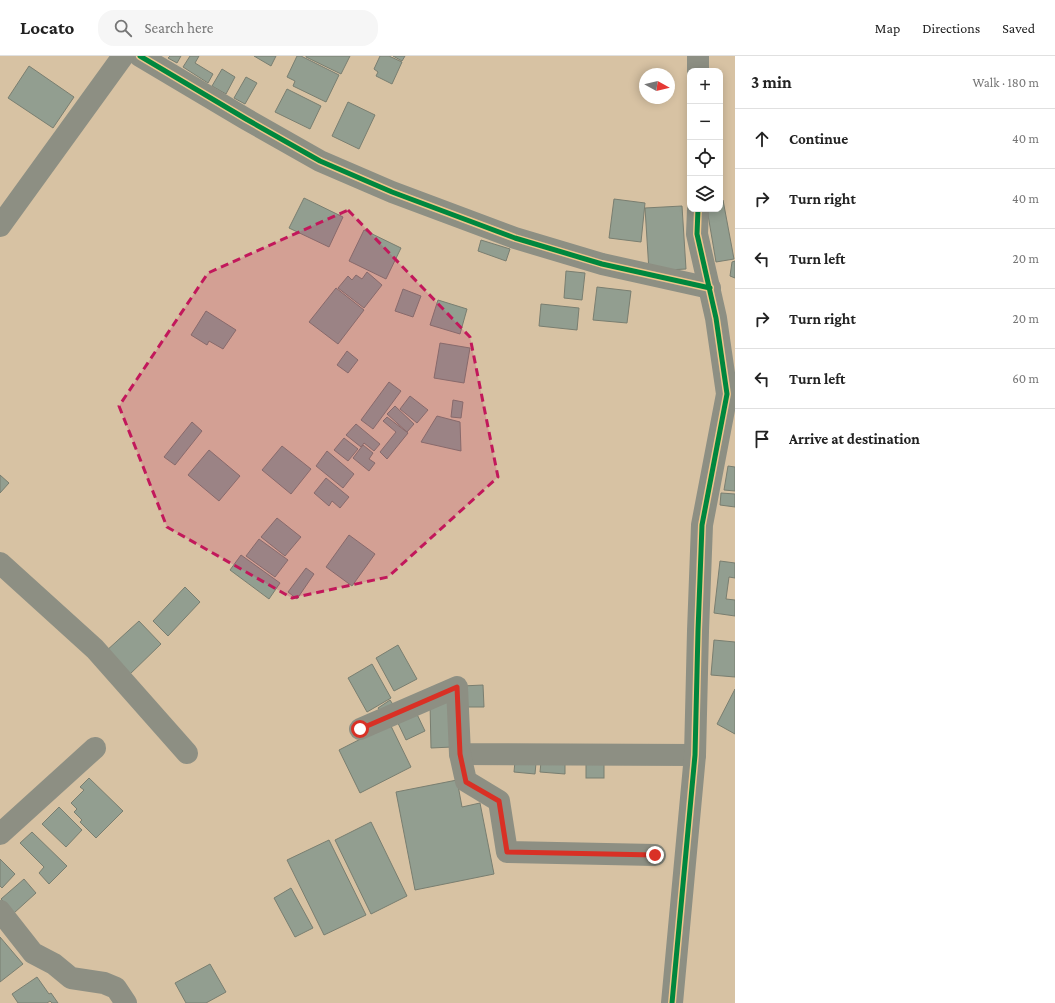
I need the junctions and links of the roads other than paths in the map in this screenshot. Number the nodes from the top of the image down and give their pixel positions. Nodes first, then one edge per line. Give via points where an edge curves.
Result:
1 (123, 56) edge
2 (140, 56) edge
3 (698, 56) edge
4 (698, 68) edge
5 (698, 212) edge
6 (0, 226) edge
7 (710, 288) junction
8 (0, 563) edge
9 (360, 729) dead end
10 (95, 748) dead end
11 (186, 753) dead end
12 (460, 754) junction
13 (695, 755) junction
14 (0, 834) edge
15 (655, 855) dead end
16 (0, 911) edge
17 (126, 1003) edge
18 (672, 1003) edge

1 - 6 street
2 - 7 street via 320,161 385,189 515,238 602,264
3 - 4 street
5 - 7 street via 697,234
7 - 13 street via 726,394 702,526
8 - 11 street via 95,649
9 - 12 street via 457,687
10 - 14 street
12 - 13 street
12 - 15 street via 466,782 499,801 507,852
13 - 18 street
16 - 17 street via 33,953 54,964 71,978 104,983 116,988

